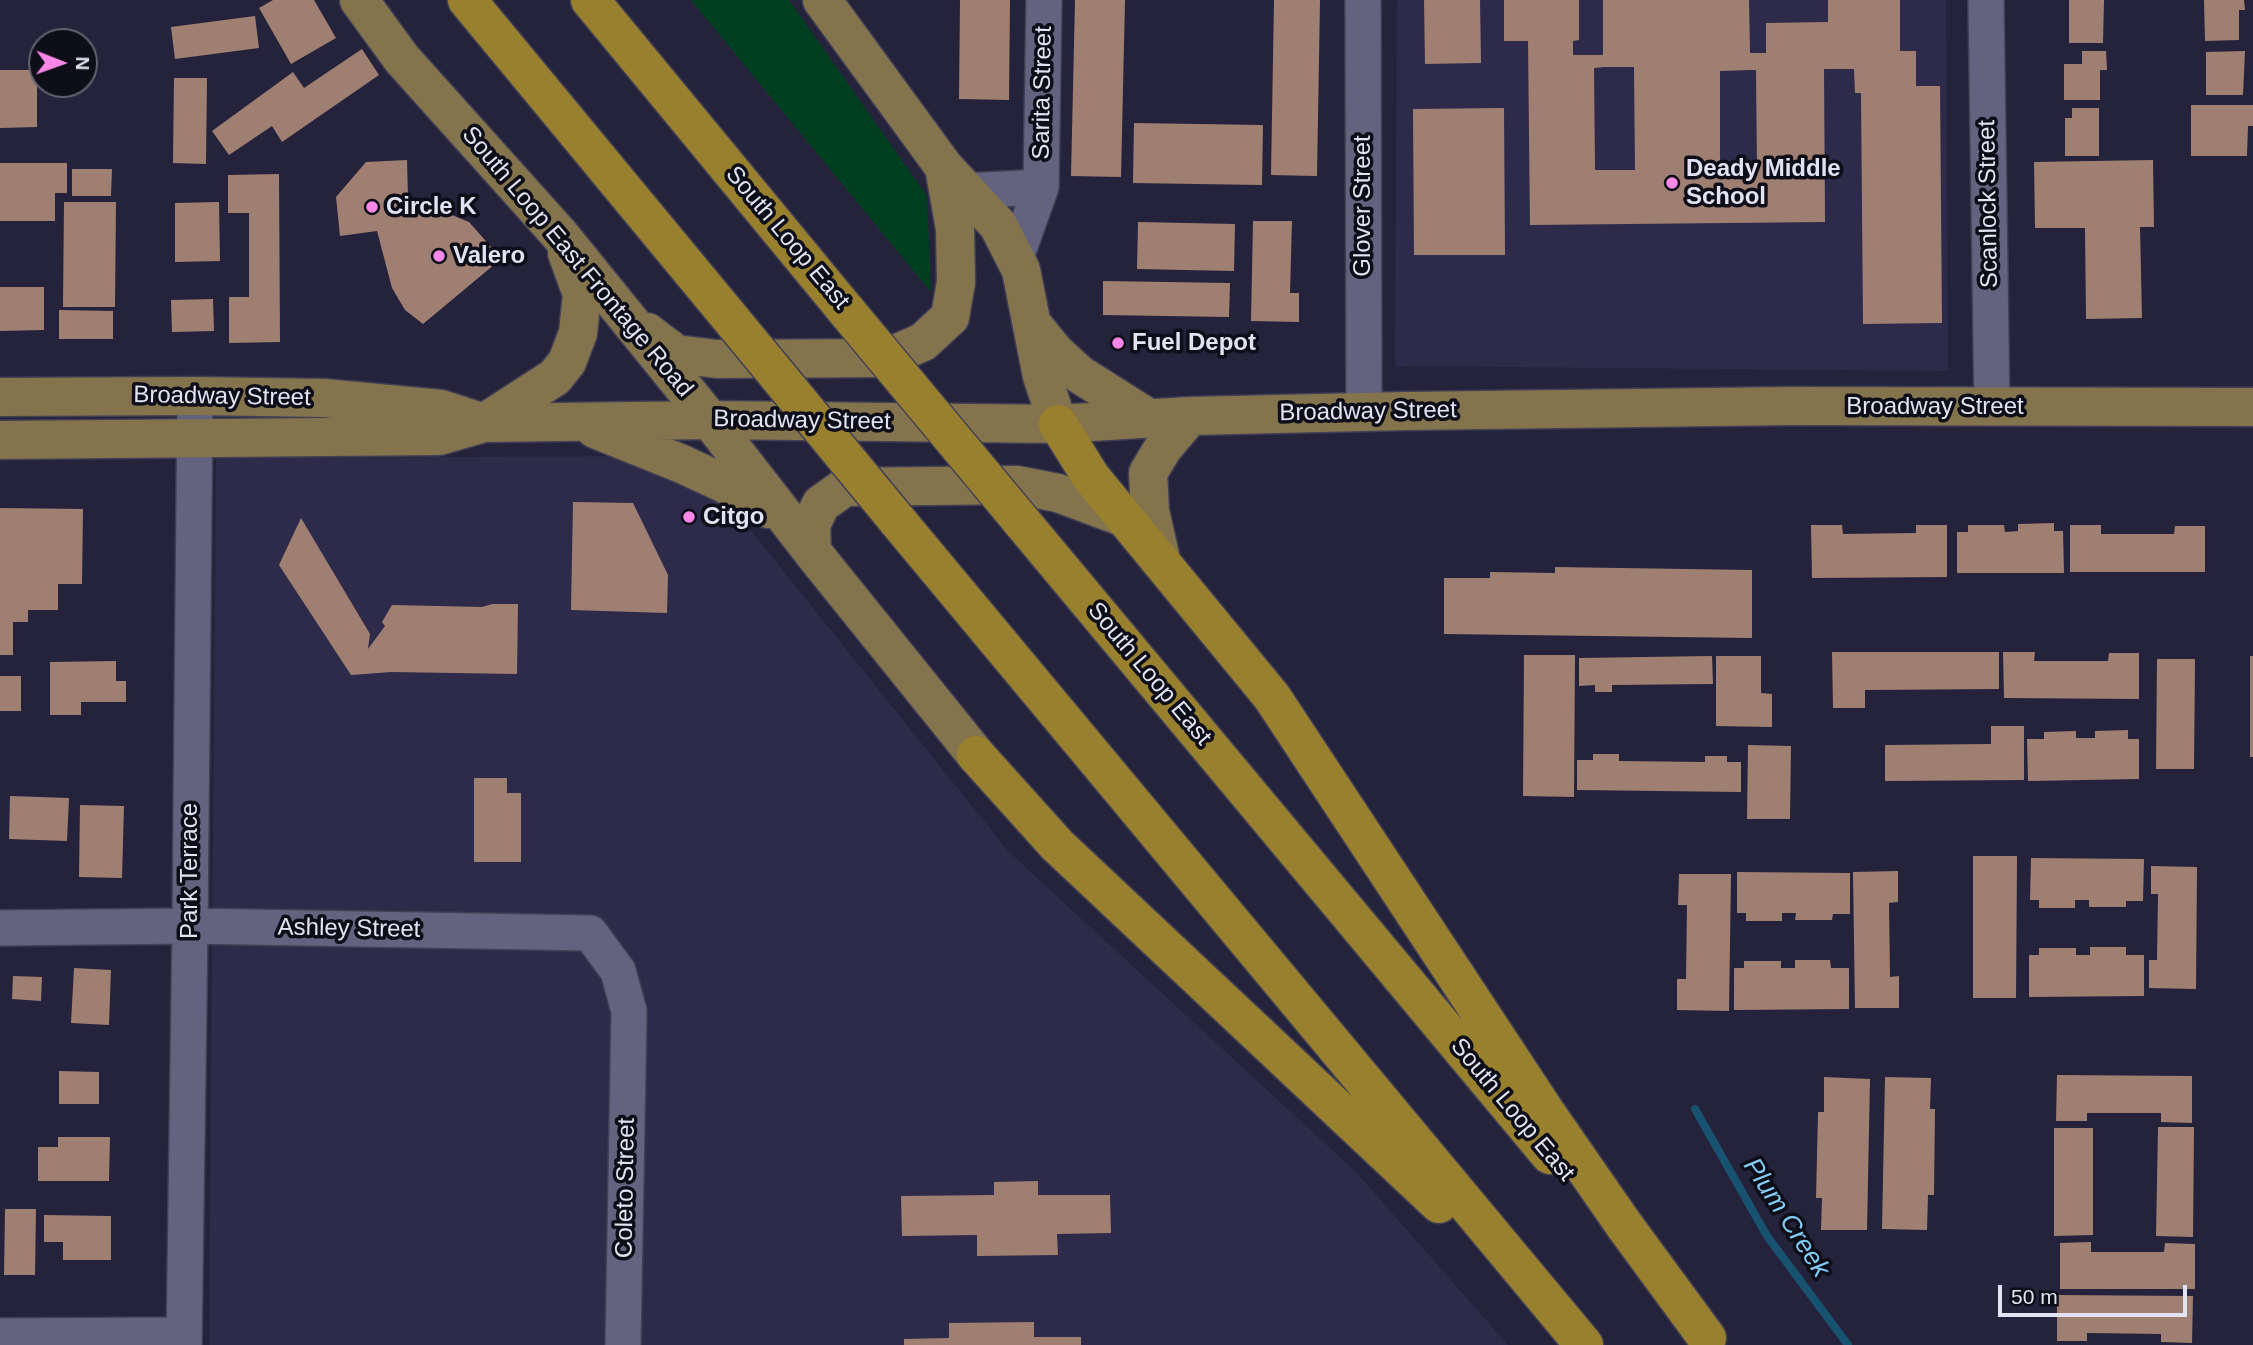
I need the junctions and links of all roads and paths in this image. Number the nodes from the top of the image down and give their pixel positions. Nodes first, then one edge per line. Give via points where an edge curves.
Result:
1 (359, 0) edge
2 (467, 0) edge
3 (590, 0) edge
4 (822, 0) edge
5 (1044, 0) edge
6 (1363, 0) edge
7 (1986, 0) edge
8 (956, 179) junction
9 (1041, 187) junction
10 (560, 235) junction
11 (1015, 260) junction
12 (623, 313) junction
13 (1033, 325) junction
14 (195, 396) junction
15 (0, 397) edge
16 (2253, 407) edge
17 (1992, 408) junction
18 (1364, 411) junction
19 (1190, 416) junction
20 (1150, 419) junction
21 (710, 420) junction
22 (576, 422) junction
23 (484, 423) junction
24 (1058, 424) junction
25 (0, 440) edge
26 (193, 440) junction
27 (1125, 518) junction
28 (801, 537) junction
29 (1161, 562) junction
30 (976, 755) joint
31 (190, 926) junction
32 (0, 928) edge
33 (629, 1031) joint
34 (1536, 1119) junction
35 (1444, 1195) junction
36 (0, 1336) edge
37 (184, 1340) edge
38 (1710, 1342) edge
39 (623, 1345) edge
40 (1576, 1345) edge
41 (1584, 1345) edge

1 - 10 main road, South Loop East Frontage Road via 402,59
2 - 35 highway, bridge via 896,519
3 - 34 highway, South Loop East, bridge via 1022,522
4 - 8 main road
5 - 9 street, Sarita Street
6 - 18 street, Glover Street
7 - 17 street, Scanlock Street
8 - 9 street, Sarita Street
8 - 11 main road via 998,225
8 - 12 main road via 956,282 950,317 923,342 886,358 718,359 676,354
9 - 11 street, Sarita Street
10 - 12 main road, South Loop East Frontage Road
10 - 23 main road via 582,294 578,334 567,362 555,377
11 - 13 main road
12 - 21 main road, South Loop East Frontage Road
13 - 20 main road via 1079,374
13 - 24 main road via 1041,372
14 - 15 main road, Broadway Street
14 - 23 main road, Broadway Street via 324,398 440,409
14 - 26 street, Park Terrace
16 - 17 main road, Broadway Street
17 - 18 main road, Broadway Street
18 - 19 main road, Broadway Street
19 - 20 main road, Broadway Street
19 - 29 main road via 1148,472 1150,511
20 - 24 main road, Broadway Street
21 - 22 main road, Broadway Street
21 - 24 main road, Broadway Street
21 - 28 main road, South Loop East Frontage Road
22 - 23 main road, Broadway Street
22 - 28 main road via 725,484
23 - 26 main road, Broadway Street via 439,436
24 - 27 highway via 1091,477
25 - 26 main road, Broadway Street
26 - 31 street, Park Terrace
27 - 28 main road via 1058,493 1017,485 845,487 821,504
27 - 29 highway
28 - 30 main road, South Loop East Frontage Road
29 - 34 highway via 1272,697
30 - 35 highway via 1057,845
31 - 32 street, Ashley Street
31 - 33 street, Ashley Street via 590,933 618,971 629,1011
31 - 37 street, Park Terrace
33 - 39 street, Coleto Street
34 - 38 highway via 1624,1225
35 - 40 highway
35 - 41 highway
36 - 37 street

